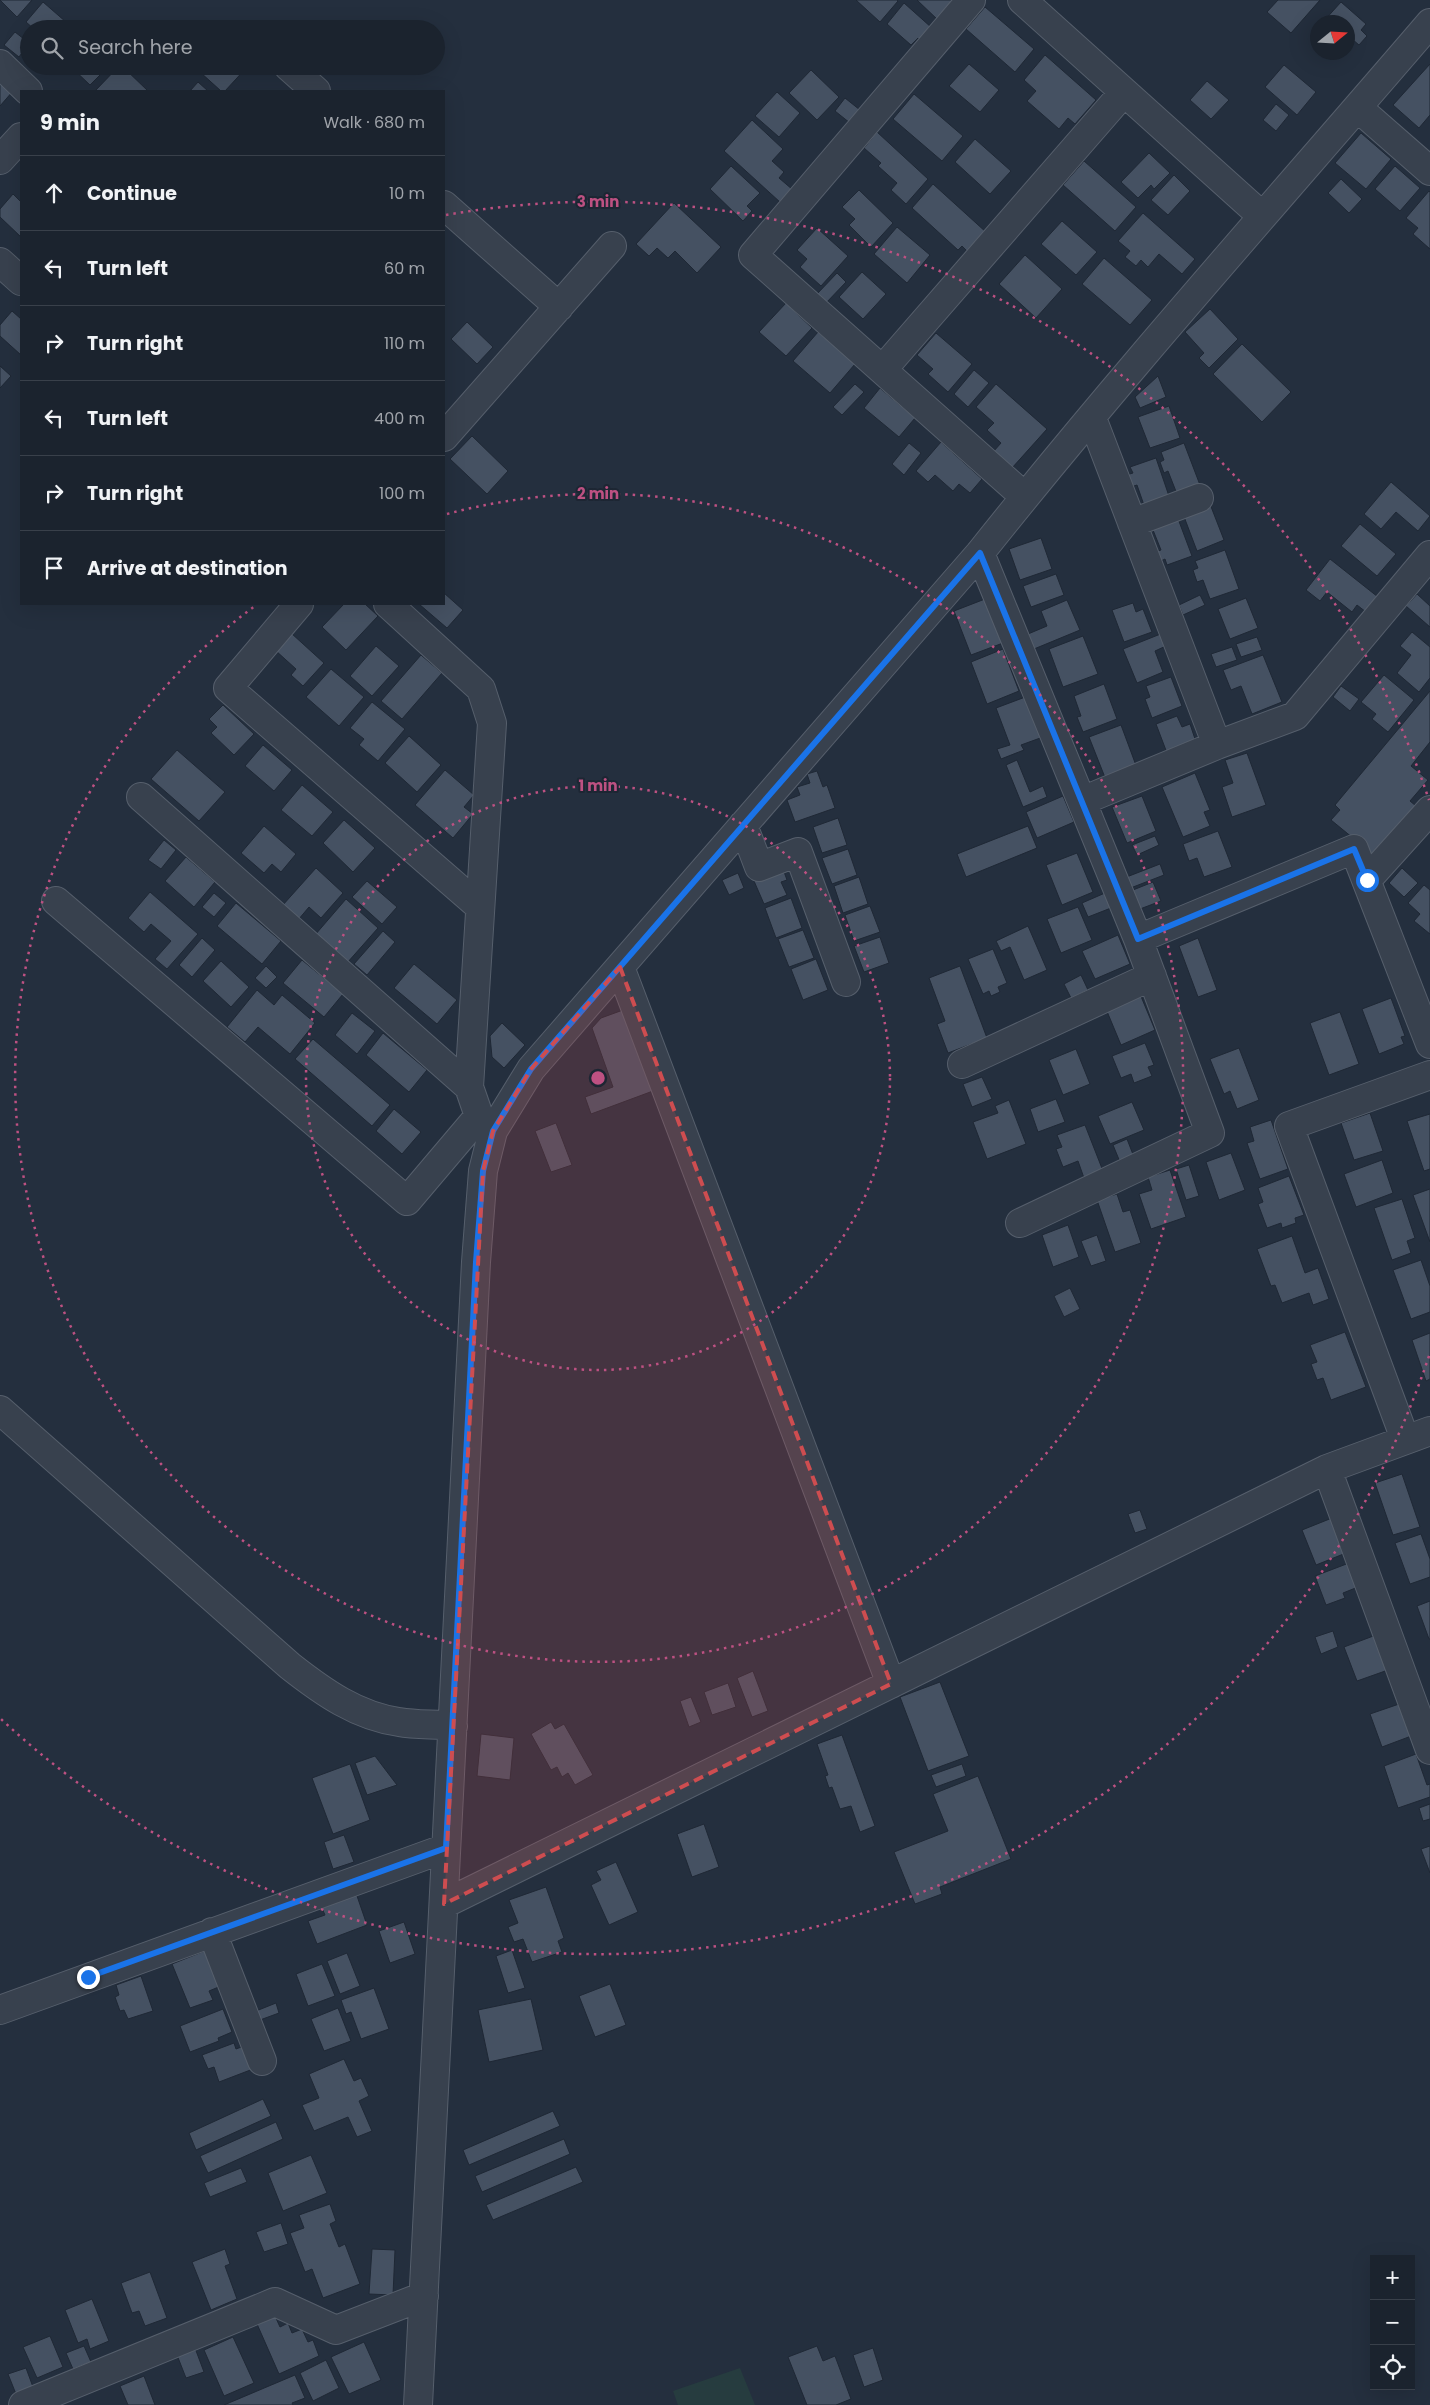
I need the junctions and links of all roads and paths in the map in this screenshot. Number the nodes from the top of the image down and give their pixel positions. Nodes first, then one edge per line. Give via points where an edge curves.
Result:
1 (972, 0) edge
2 (1036, 4) edge
3 (1430, 23) edge
4 (0, 64) edge
5 (298, 75) edge
6 (27, 90) edge
7 (315, 90) edge
8 (1124, 92) junction
9 (1358, 108) junction
10 (20, 137) edge
11 (0, 160) edge
12 (1430, 171) edge
13 (445, 206) edge
14 (1262, 216) junction
15 (612, 246) dead end
16 (559, 307) junction
17 (883, 369) junction
18 (1092, 418) junction
19 (449, 422) edge
20 (1025, 497) junction
21 (1199, 498) dead end
22 (1132, 523) junction
23 (980, 553) junction
24 (1430, 555) edge
25 (298, 605) edge
26 (389, 605) edge
27 (1217, 745) junction
28 (140, 797) dead end
29 (1082, 801) junction
30 (1430, 810) edge
31 (743, 825) junction
32 (1367, 880) junction
33 (56, 901) dead end
34 (480, 907) junction
35 (1138, 939) junction
36 (620, 967) junction
37 (1152, 976) junction
38 (846, 982) dead end
39 (1430, 1044) edge
40 (962, 1064) dead end
41 (1430, 1075) edge
42 (469, 1088) junction
43 (486, 1124) junction
44 (1020, 1223) dead end
45 (0, 1410) edge
46 (1418, 1435) edge
47 (1327, 1469) junction
48 (891, 1684) junction
49 (453, 1726) junction
50 (1430, 1750) edge
51 (446, 1848) junction
52 (444, 1904) junction
53 (212, 1932) junction
54 (0, 2010) edge
55 (262, 2061) dead end
56 (424, 2296) junction
57 (23, 2405) edge
58 (418, 2405) edge

1 - 17 street via 753,255
2 - 8 street
3 - 9 street
4 - 6 street
5 - 7 street
8 - 14 street
8 - 17 street
9 - 12 street
9 - 14 street
10 - 11 street
13 - 16 street
14 - 18 street
15 - 16 street
16 - 19 street
17 - 20 street
18 - 20 street
18 - 22 street
20 - 23 street
21 - 22 street
22 - 27 street
23 - 29 street
23 - 31 street
24 - 27 street via 1295,716
25 - 34 street via 228,688
26 - 34 street via 481,689 488,706 492,723
27 - 29 street
28 - 42 street
29 - 35 street
30 - 32 street
31 - 36 street
31 - 38 street via 759,866 798,852
32 - 35 street via 1354,849
32 - 39 street
33 - 43 street via 407,1201
34 - 42 street
35 - 37 street
36 - 43 street
36 - 48 street
37 - 40 street
37 - 44 street via 1210,1133
41 - 46 street via 1289,1126
42 - 43 street
43 - 49 street
45 - 49 street via 323,1693 360,1711 398,1722
46 - 47 street
47 - 48 street
47 - 50 street
48 - 52 street
49 - 51 street
51 - 52 street
51 - 53 street
52 - 56 street
53 - 54 street
53 - 55 street
56 - 57 street via 336,2330 275,2302
56 - 58 street

